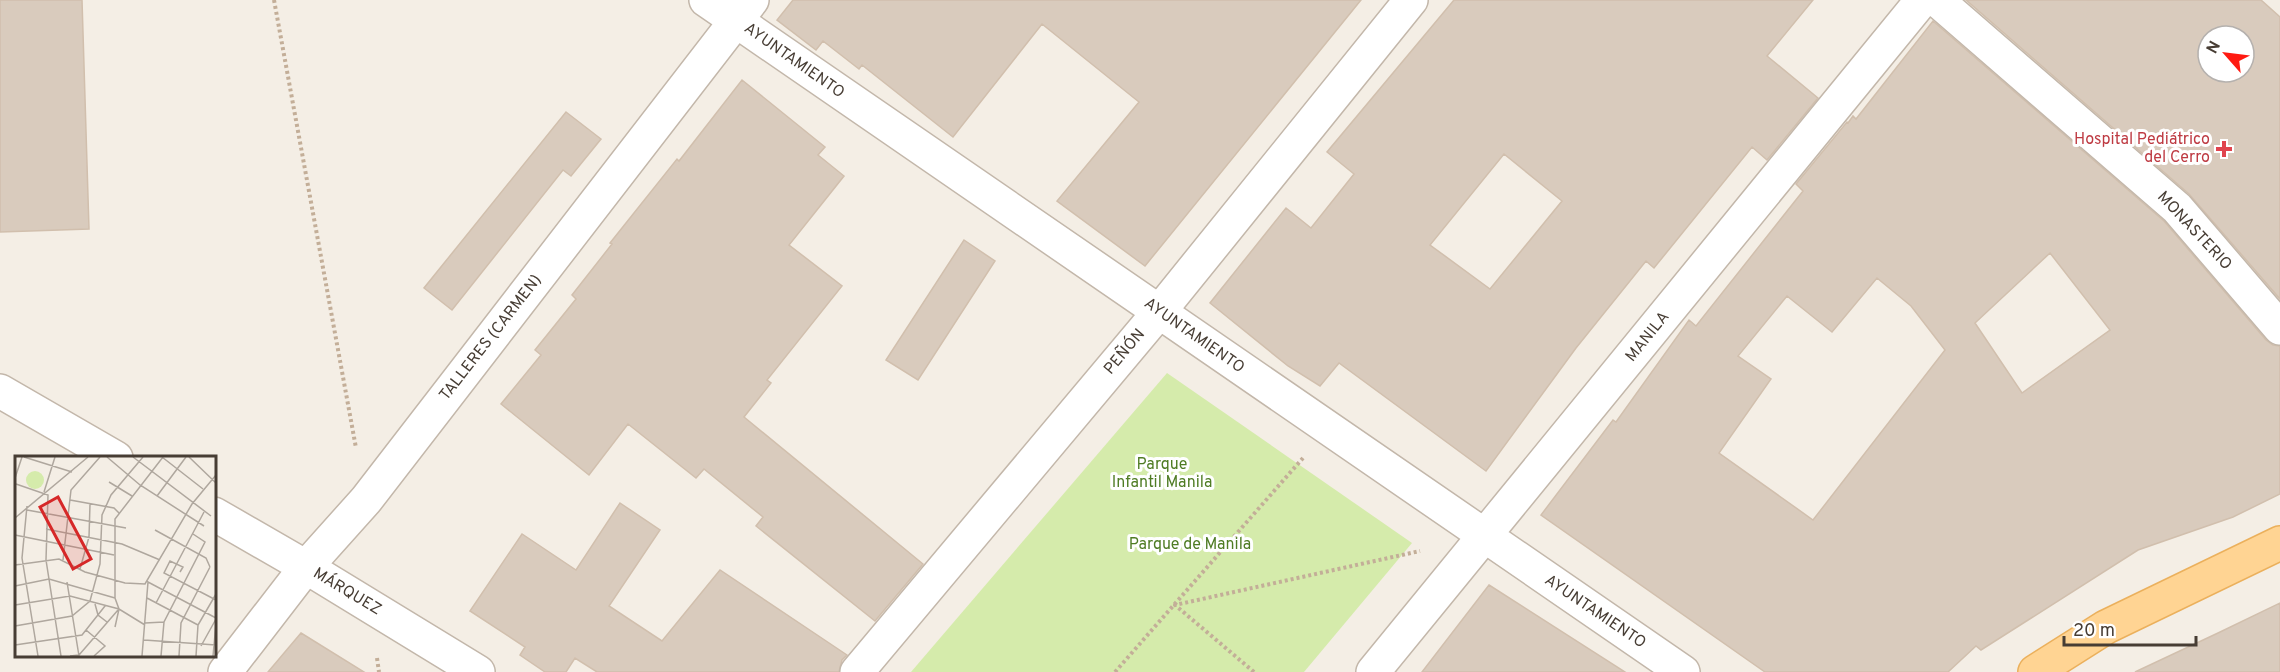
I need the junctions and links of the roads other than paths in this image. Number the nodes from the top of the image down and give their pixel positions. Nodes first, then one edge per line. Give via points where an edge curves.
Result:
1 (706, 0) edge
2 (1411, 0) edge
3 (1922, 0) edge
4 (1937, 0) edge
5 (744, 10) edge
6 (1159, 312) junction
7 (2280, 328) edge
8 (0, 391) edge
9 (113, 456) edge
10 (216, 515) edge
11 (1485, 537) junction
12 (2280, 543) edge
13 (306, 567) junction
14 (225, 672) edge
15 (478, 672) edge
16 (857, 672) edge
17 (1373, 672) edge
18 (1683, 672) edge
19 (2035, 672) edge

1 - 5 street, AYUNTAMIENTO
2 - 6 street, PEÑÓN
3 - 11 street, MANILA
4 - 7 street, MONASTERIO via 2177,208
5 - 6 street, AYUNTAMIENTO
5 - 13 street, TALLERES (CARMEN) via 366,500
6 - 11 street, AYUNTAMIENTO
6 - 16 street, PEÑÓN
8 - 9 street
10 - 13 street, MÁRQUEZ
11 - 17 street, MANILA
11 - 18 street, AYUNTAMIENTO
12 - 19 main road via 2106,627
13 - 14 street, TALLERES (CARMEN)
13 - 15 street, MÁRQUEZ

